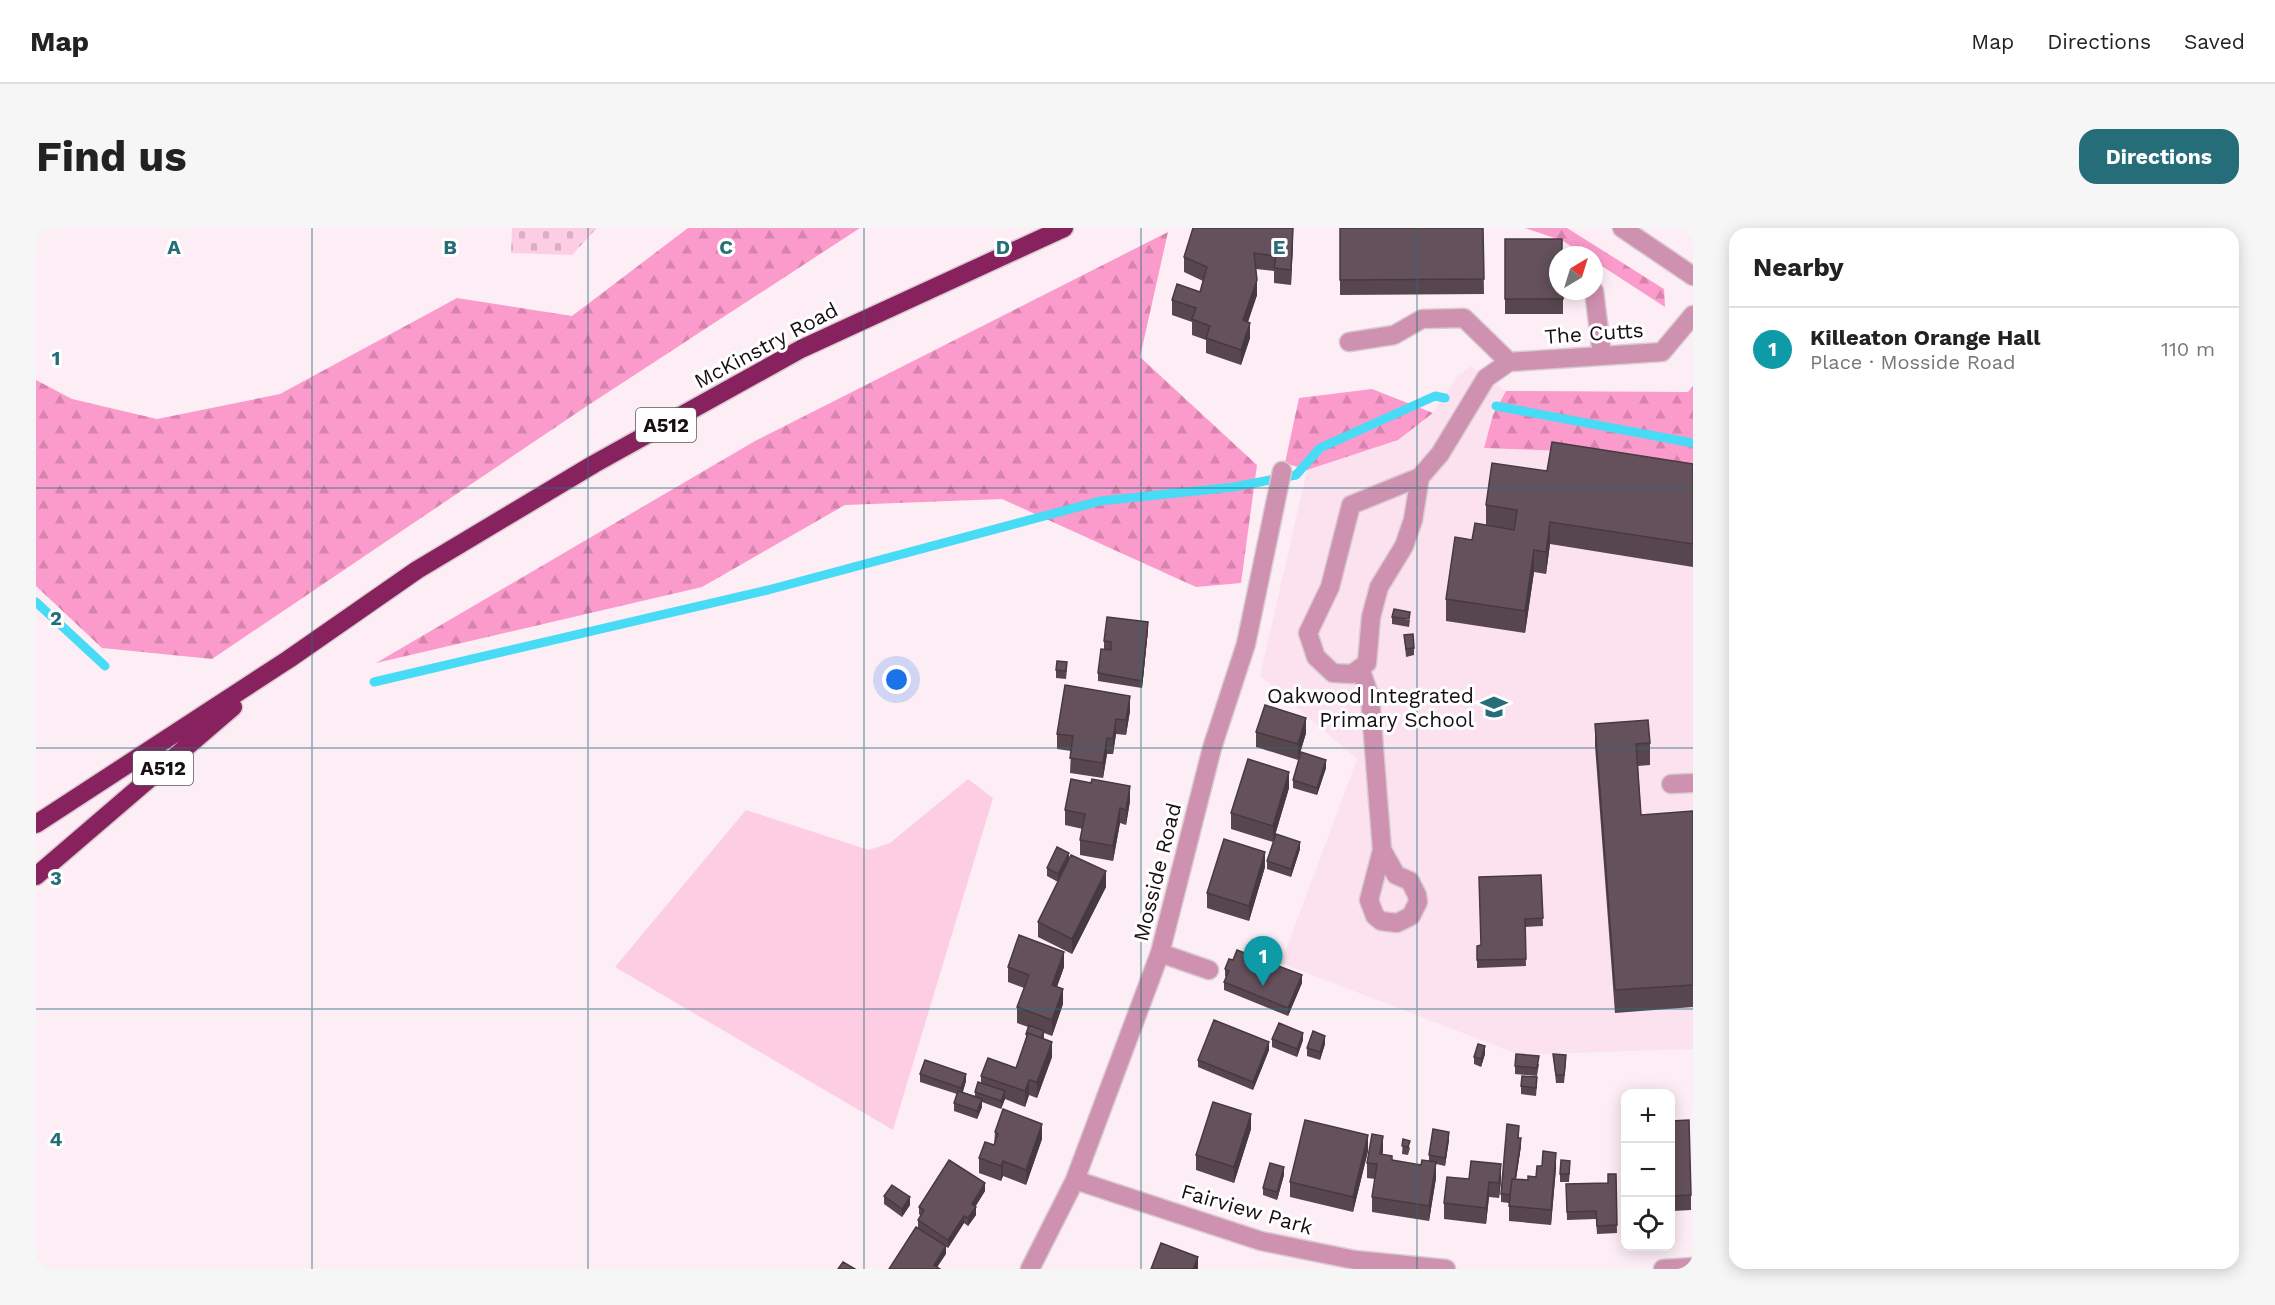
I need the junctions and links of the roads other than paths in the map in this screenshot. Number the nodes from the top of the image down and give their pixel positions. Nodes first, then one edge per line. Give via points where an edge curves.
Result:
1 (1064, 228) edge
2 (1622, 228) edge
3 (1693, 276) edge
4 (1595, 300) edge
5 (1693, 315) edge
6 (1349, 342) dead end
7 (1602, 355) junction
8 (1509, 362) junction
9 (1282, 471) dead end
10 (1420, 477) junction
11 (289, 659) junction
12 (1360, 668) junction
13 (1693, 783) edge
14 (1671, 784) dead end
15 (36, 824) edge
16 (1382, 850) dead end
17 (36, 876) edge
18 (1160, 954) junction
19 (1209, 970) dead end
20 (1075, 1180) junction
21 (1693, 1267) edge
22 (1030, 1269) edge
23 (1446, 1269) edge
24 (1663, 1269) edge

1 - 11 highway, McKinstry Road / A512 via 791,354 417,570
2 - 3 street
4 - 7 street
5 - 7 street, The Cutts via 1662,352
6 - 8 street via 1394,335 1422,319 1464,318
7 - 8 street, The Cutts
8 - 10 street via 1486,378 1440,454
9 - 18 street, Mosside Road via 1246,644 1212,748
10 - 12 street via 1404,546 1378,587 1366,663
10 - 12 street via 1351,505 1330,587 1308,633 1316,657 1333,673 1352,674
11 - 15 highway, McKinstry Road / A512
11 - 17 highway, McKinstry Road / A512
12 - 16 street via 1370,697
13 - 14 street
18 - 19 street
18 - 20 street, Mosside Road
20 - 22 street, Mosside Road
20 - 23 street, Fairview Park via 1261,1241 1355,1260
21 - 24 street

